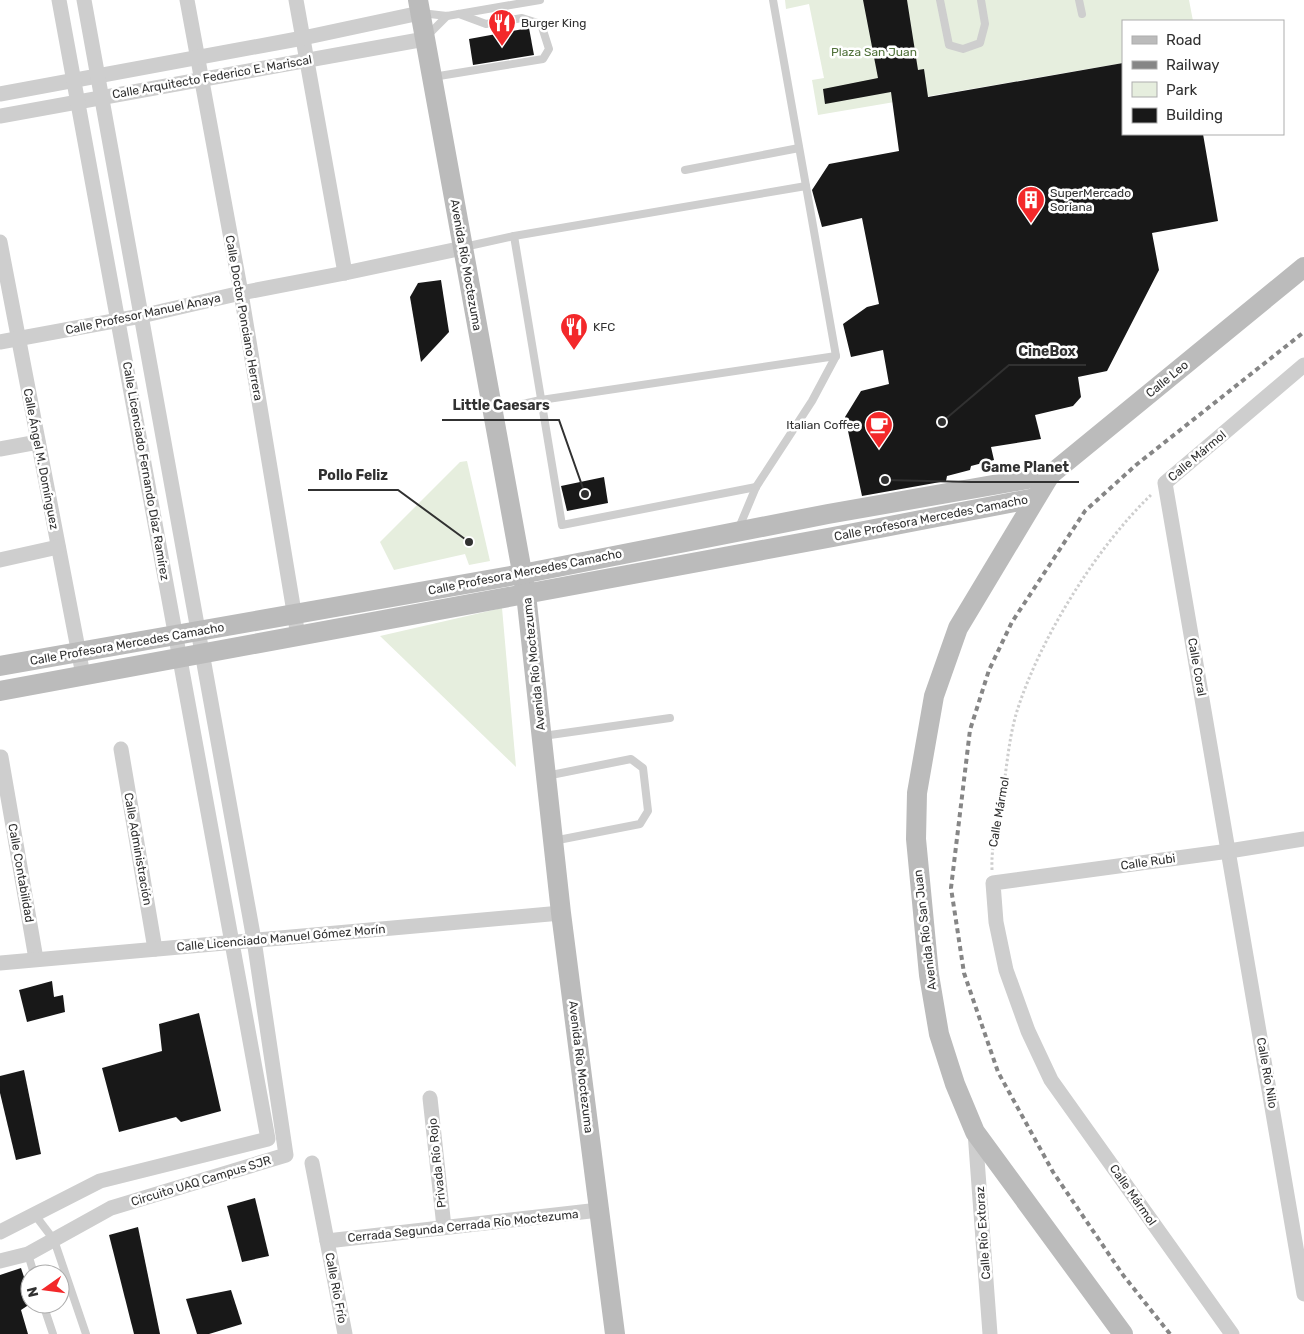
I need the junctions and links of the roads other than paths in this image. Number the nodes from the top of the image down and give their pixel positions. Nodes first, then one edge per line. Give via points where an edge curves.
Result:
1 (59, 0) edge
2 (84, 0) edge
3 (187, 0) edge
4 (296, 0) edge
5 (540, 0) edge
6 (773, 0) edge
7 (940, 0) edge
8 (981, 0) edge
9 (1079, 0) edge
10 (419, 6) edge
11 (459, 14) junction
12 (1082, 14) dead end
13 (447, 16) junction
14 (303, 38) junction
15 (424, 39) junction
16 (197, 57) junction
17 (307, 60) junction
18 (98, 76) junction
19 (431, 77) junction
20 (201, 79) junction
21 (74, 80) junction
22 (0, 94) edge
23 (102, 97) junction
24 (78, 101) junction
25 (0, 116) edge
26 (799, 148) junction
27 (684, 170) dead end
28 (806, 186) junction
29 (514, 236) junction
30 (0, 242) edge
31 (462, 248) junction
32 (1304, 267) edge
33 (345, 273) junction
34 (241, 293) junction
35 (141, 316) junction
36 (118, 320) junction
37 (18, 339) junction
38 (0, 342) edge
39 (836, 356) junction
40 (1304, 365) edge
41 (541, 400) junction
42 (492, 411) junction
43 (38, 442) junction
44 (0, 449) edge
45 (1050, 475) junction
46 (1165, 483) joint
47 (756, 487) junction
48 (1036, 498) junction
49 (828, 514) junction
50 (738, 532) junction
51 (833, 537) junction
52 (58, 547) junction
53 (0, 560) edge
54 (522, 574) junction
55 (526, 594) junction
56 (294, 614) junction
57 (198, 631) junction
58 (176, 635) junction
59 (298, 636) junction
60 (78, 652) junction
61 (202, 653) junction
62 (181, 657) junction
63 (0, 666) edge
64 (83, 676) junction
65 (0, 691) edge
66 (670, 718) dead end
67 (542, 736) junction
68 (121, 749) dead end
69 (1, 757) edge
70 (546, 776) junction
71 (1304, 839) edge
72 (553, 841) junction
73 (1229, 851) junction
74 (992, 883) joint
75 (561, 913) junction
76 (254, 940) junction
77 (233, 942) junction
78 (155, 949) junction
79 (36, 959) junction
80 (0, 963) edge
81 (430, 1098) dead end
82 (975, 1132) junction
83 (312, 1163) dead end
84 (599, 1210) junction
85 (35, 1215) junction
86 (444, 1228) junction
87 (0, 1232) edge
88 (54, 1240) junction
89 (327, 1241) junction
90 (28, 1254) junction
91 (0, 1261) edge
92 (31, 1264) edge
93 (1304, 1294) edge
94 (46, 1314) edge
95 (53, 1334) edge
96 (86, 1334) edge
97 (346, 1334) edge
98 (615, 1334) edge
99 (990, 1334) edge
100 (1123, 1334) edge
101 (1232, 1334) edge

1 - 21 street, Calle Licenciado Fernando Díaz Ramírez
2 - 18 street, Calle Licenciado Fernando Díaz Ramírez
3 - 16 street, Calle Doctor Ponciano Herrera
4 - 14 street
5 - 11 lane
6 - 26 lane
7 - 8 lane via 949,45 963,49 980,43 985,24
9 - 12 lane
10 - 13 lane
10 - 14 street, Calle Arquitecto Federico E. Mariscal
10 - 15 street, Avenida Río Moctezuma
11 - 13 lane
11 - 19 lane via 486,24 522,18 541,24 548,49 543,59
13 - 15 lane
14 - 16 street, Calle Arquitecto Federico E. Mariscal
14 - 17 street
15 - 17 street, Calle Arquitecto Federico E. Mariscal
15 - 19 street, Avenida Río Moctezuma
16 - 18 street, Calle Arquitecto Federico E. Mariscal
16 - 20 street, Calle Doctor Ponciano Herrera
17 - 20 street, Calle Arquitecto Federico E. Mariscal
17 - 33 street
18 - 21 street, Calle Arquitecto Federico E. Mariscal
18 - 23 street, Calle Licenciado Fernando Díaz Ramírez
19 - 31 street, Avenida Río Moctezuma
20 - 23 street, Calle Arquitecto Federico E. Mariscal
20 - 34 street, Calle Doctor Ponciano Herrera
21 - 22 street, Calle Arquitecto Federico E. Mariscal
21 - 24 street, Calle Licenciado Fernando Díaz Ramírez
23 - 24 street, Calle Arquitecto Federico E. Mariscal
23 - 35 street, Calle Licenciado Fernando Díaz Ramírez
24 - 25 street, Calle Arquitecto Federico E. Mariscal
24 - 36 street, Calle Licenciado Fernando Díaz Ramírez
26 - 27 lane
26 - 28 lane
28 - 29 lane
28 - 39 lane
29 - 31 lane
29 - 41 lane
30 - 37 street, Calle Ángel M. Domínguez
31 - 33 street, Calle Profesor Manuel Anaya
31 - 42 street, Avenida Río Moctezuma
32 - 45 street, Calle Leo
33 - 34 street, Calle Profesor Manuel Anaya
34 - 35 street, Calle Profesor Manuel Anaya
34 - 56 street, Calle Doctor Ponciano Herrera
35 - 36 street, Calle Profesor Manuel Anaya
35 - 57 street, Calle Licenciado Fernando Díaz Ramírez
36 - 37 street, Calle Profesor Manuel Anaya
36 - 58 street, Calle Licenciado Fernando Díaz Ramírez
37 - 38 street, Calle Profesor Manuel Anaya
37 - 43 street, Calle Ángel M. Domínguez
39 - 41 lane
39 - 47 lane via 812,401
40 - 46 street, Calle Mármol
41 - 42 lane
41 - 47 lane via 562,525
42 - 54 street, Avenida Río Moctezuma
43 - 44 street
43 - 52 street, Calle Ángel M. Domínguez
45 - 48 street, Calle Leo
45 - 49 street, Calle Profesora Mercedes Camacho
46 - 73 street, Calle Coral
47 - 50 lane
48 - 51 street, Calle Profesora Mercedes Camacho
48 - 82 street, Avenida Río San Juan via 958,628 934,696 917,793 920,888 939,1034
49 - 50 street, Calle Profesora Mercedes Camacho
49 - 51 street
50 - 54 street, Calle Profesora Mercedes Camacho
51 - 55 street, Calle Profesora Mercedes Camacho
52 - 53 street
52 - 60 street, Calle Ángel M. Domínguez
54 - 55 street, Avenida Río Moctezuma
54 - 56 street, Calle Profesora Mercedes Camacho
55 - 59 street, Calle Profesora Mercedes Camacho
55 - 67 street, Avenida Río Moctezuma
56 - 57 street, Calle Profesora Mercedes Camacho
56 - 59 street, Calle Doctor Ponciano Herrera
57 - 58 street, Calle Profesora Mercedes Camacho
57 - 61 street, Calle Licenciado Fernando Díaz Ramírez
58 - 60 street, Calle Profesora Mercedes Camacho
58 - 62 street, Calle Licenciado Fernando Díaz Ramírez
59 - 61 street, Calle Profesora Mercedes Camacho
60 - 63 street, Calle Profesora Mercedes Camacho
60 - 64 street, Calle Ángel M. Domínguez
61 - 62 street, Calle Profesora Mercedes Camacho
61 - 76 street, Calle Licenciado Fernando Díaz Ramírez
62 - 64 street, Calle Profesora Mercedes Camacho
62 - 77 street, Calle Licenciado Fernando Díaz Ramírez
64 - 65 street, Calle Profesora Mercedes Camacho
66 - 67 lane
67 - 70 street, Avenida Río Moctezuma
68 - 78 street, Calle Administración
69 - 79 street, Calle Contabilidad
70 - 72 street, Avenida Río Moctezuma
70 - 72 lane via 632,759 643,768 648,811 640,824
71 - 73 street, Calle Rubi
72 - 75 street, Avenida Río Moctezuma
73 - 74 street, Calle Rubi
73 - 93 street, Calle Río Nilo
74 - 101 street, Calle Mármol via 1006,970 1028,1031 1051,1080
75 - 76 street, Calle Licenciado Manuel Gómez Morín
75 - 84 street, Avenida Río Moctezuma
76 - 77 street, Calle Licenciado Manuel Gómez Morín
76 - 88 street, Circuito UAQ Campus SJR via 286,1155 111,1208
77 - 78 street, Calle Licenciado Manuel Gómez Morín
77 - 85 street, Circuito UAQ Campus SJR via 268,1139 100,1181
78 - 79 street, Calle Licenciado Manuel Gómez Morín
79 - 80 street, Calle Licenciado Manuel Gómez Morín
81 - 86 street, Privada Río Rojo
82 - 99 street, Calle Río Extoraz
82 - 100 street, Avenida Río San Juan
83 - 89 street, Calle Río Frío
84 - 86 street, Cerrada Segunda Cerrada Río Moctezuma
84 - 98 street, Avenida Río Moctezuma
85 - 87 street, Circuito UAQ Campus SJR
85 - 88 lane
86 - 89 street, Cerrada Segunda Cerrada Río Moctezuma
88 - 90 street, Circuito UAQ Campus SJR
88 - 96 lane
89 - 97 street, Calle Río Frío
90 - 91 street, Circuito UAQ Campus SJR
90 - 92 lane
94 - 95 lane

